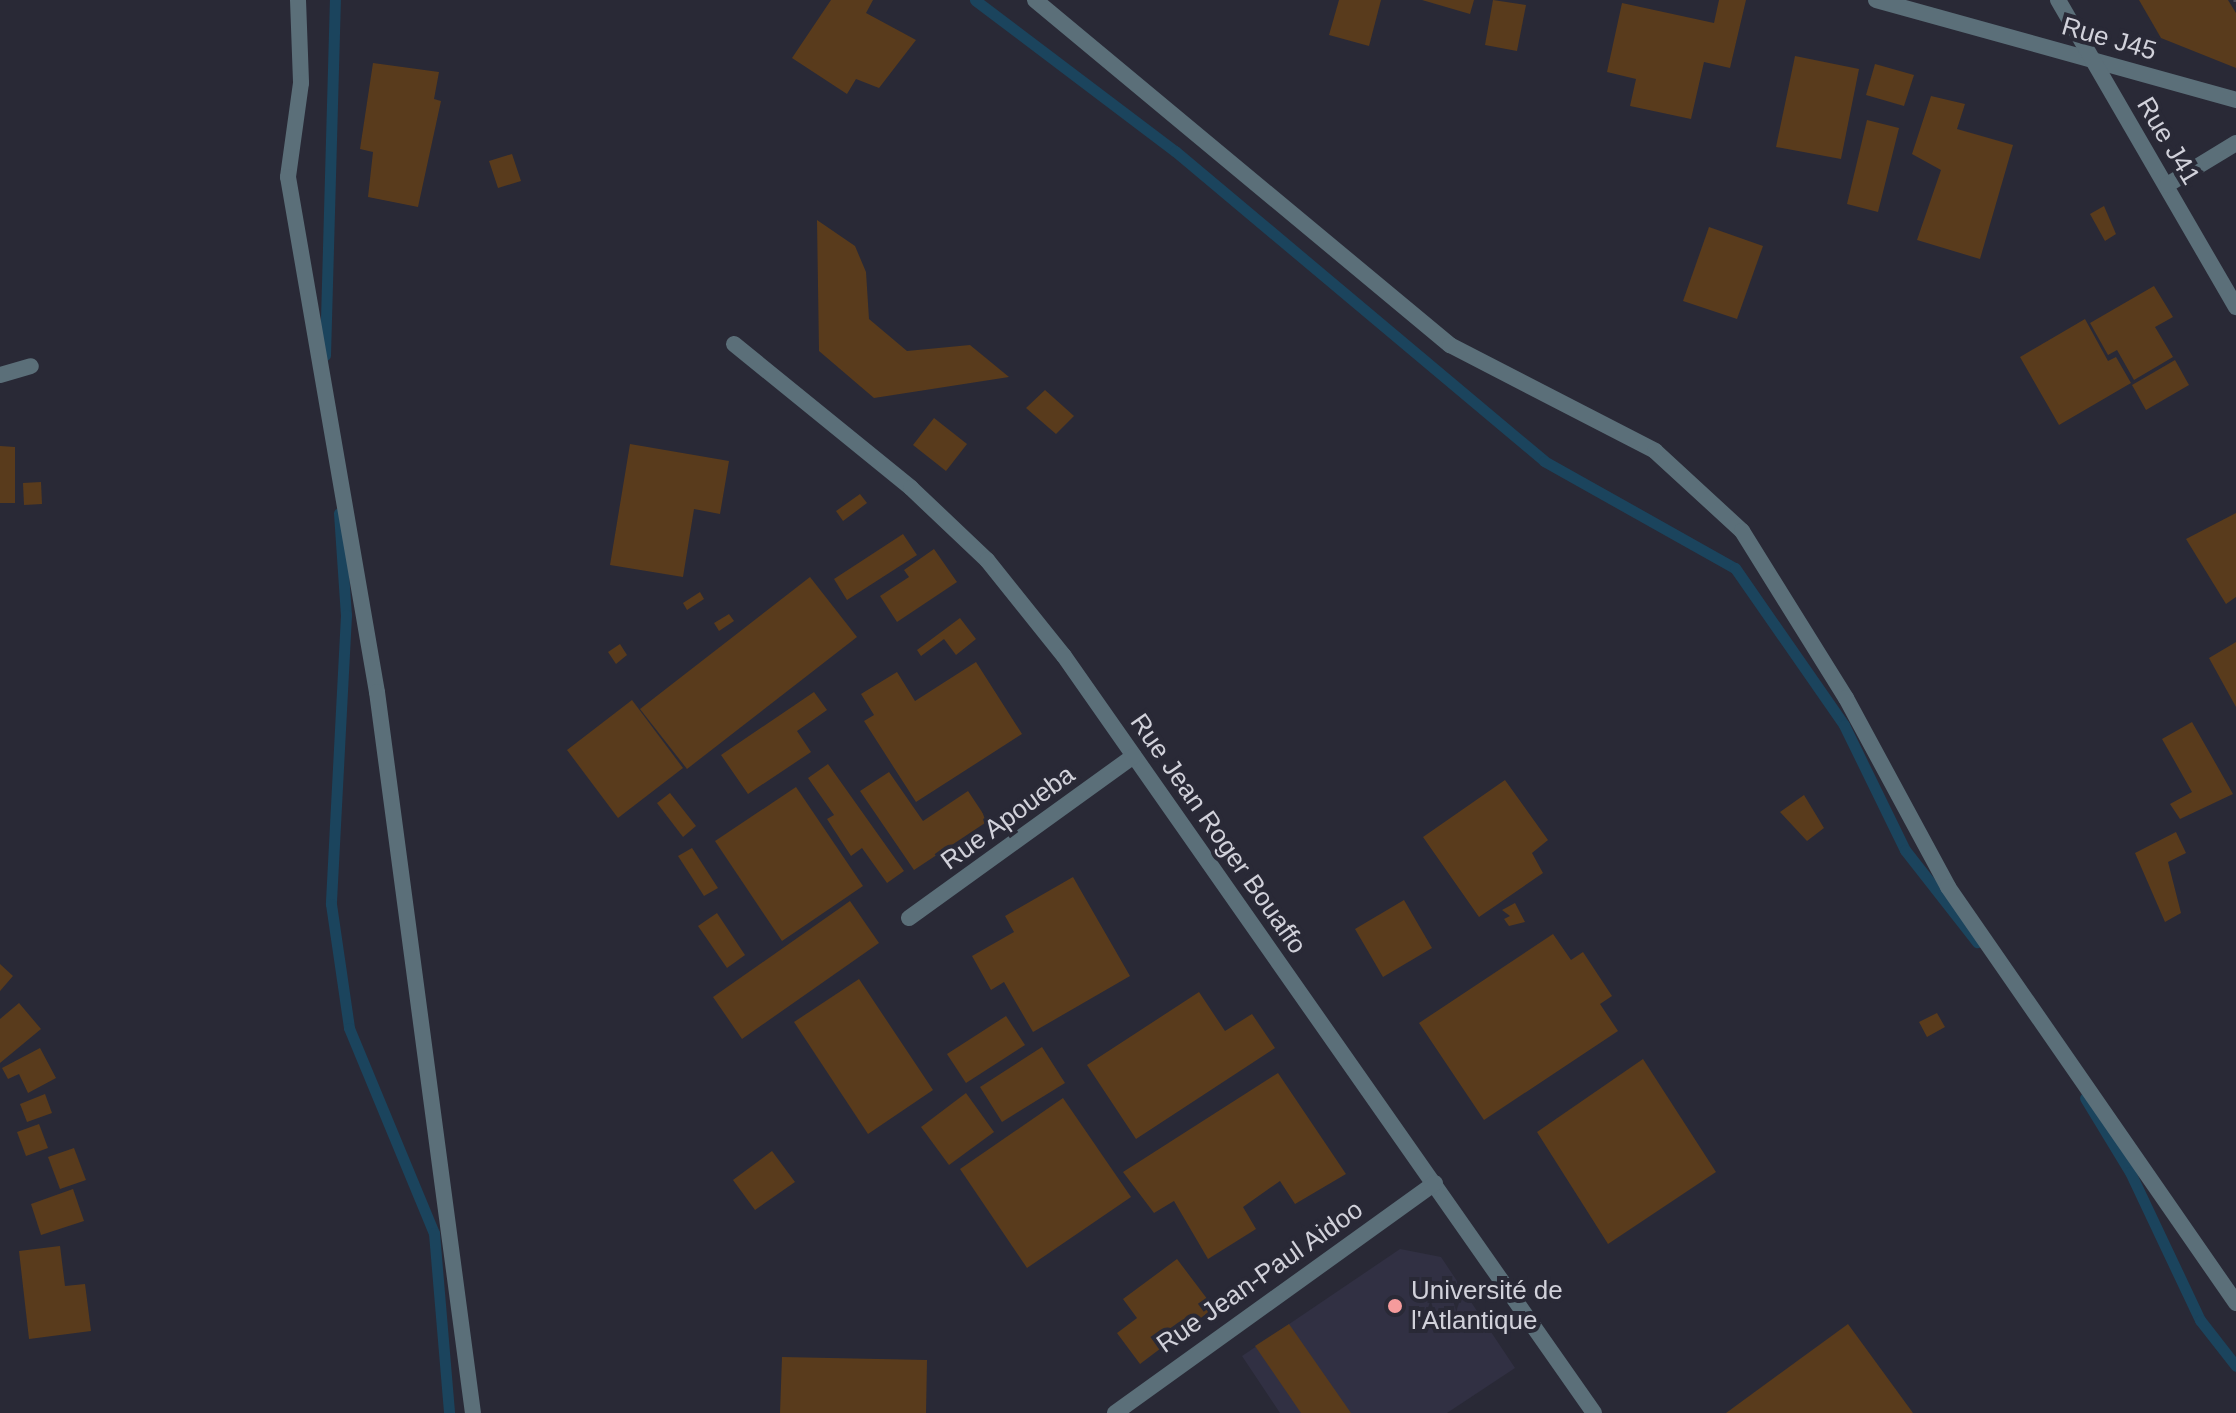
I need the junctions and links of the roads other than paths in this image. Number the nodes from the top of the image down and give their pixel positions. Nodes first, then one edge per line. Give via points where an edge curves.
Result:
1 (298, 0) edge
2 (1035, 0) edge
3 (1876, 0) edge
4 (2058, 0) edge
5 (2091, 58) junction
6 (2236, 100) edge
7 (2236, 143) edge
8 (2167, 185) junction
9 (2236, 307) edge
10 (734, 344) dead end
11 (31, 366) dead end
12 (0, 375) edge
13 (1134, 756) junction
14 (909, 918) dead end
15 (1435, 1183) junction
16 (2236, 1303) edge
17 (473, 1413) edge
18 (1115, 1413) edge
19 (1594, 1413) edge

1 - 17 street via 301,83 288,177 377,692
2 - 16 street via 1450,345 1655,451 1742,531 1846,698 1948,887
3 - 5 street, Rue J45
4 - 5 street, Rue J41
5 - 6 street, Rue J45
5 - 8 street, Rue J41
7 - 8 street
8 - 9 street, Rue J41
10 - 13 street, Rue Jean Roger Bouaffo via 911,488 987,560
11 - 12 street
13 - 14 street, Rue Apoueba
13 - 15 street, Rue Jean Roger Bouaffo
15 - 18 street, Rue Jean-Paul Aidoo
15 - 19 street, Rue Jean Roger Bouaffo

